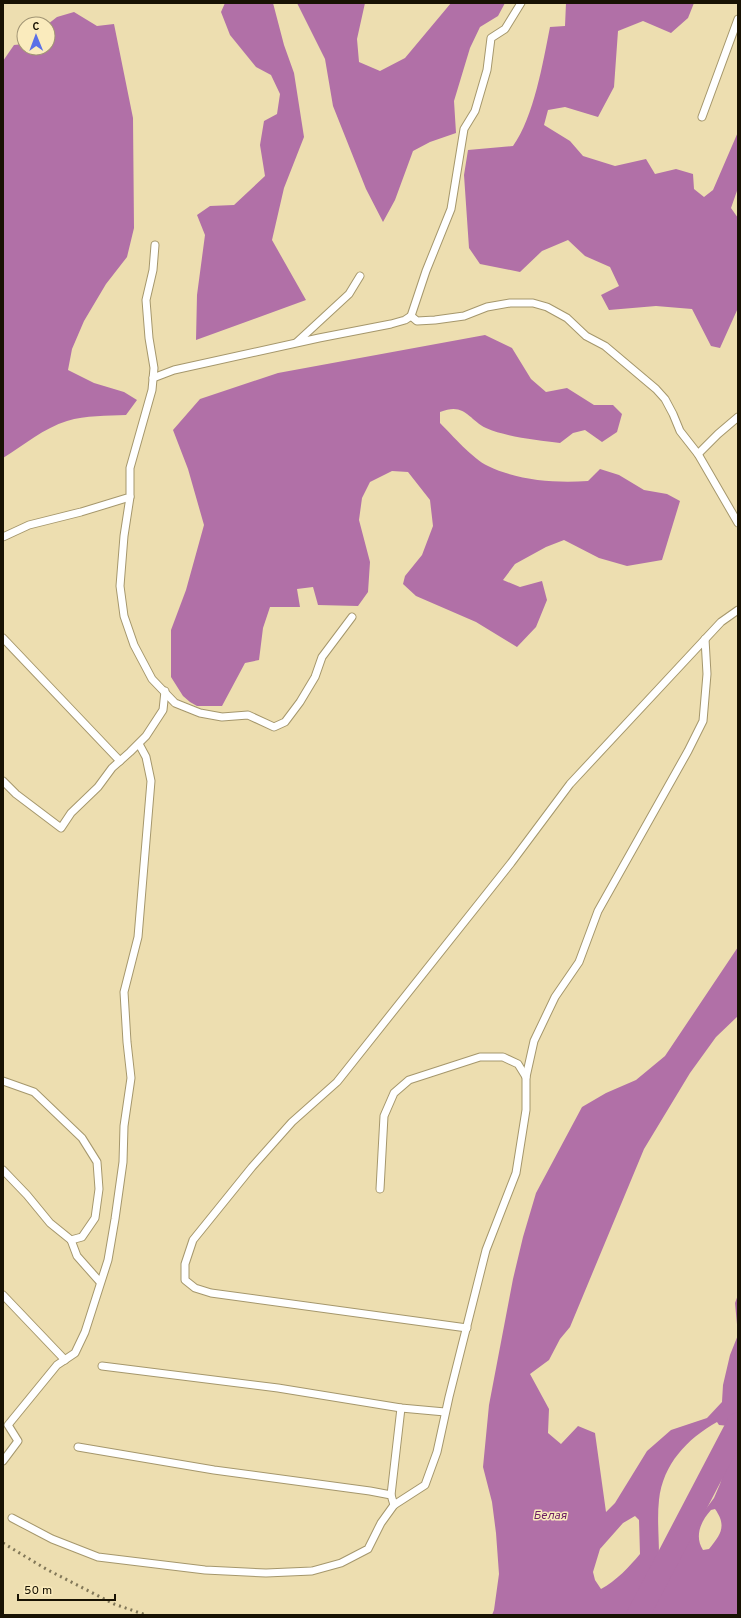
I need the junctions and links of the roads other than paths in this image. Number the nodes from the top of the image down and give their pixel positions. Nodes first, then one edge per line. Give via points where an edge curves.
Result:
1 (521, 3) edge
2 (738, 19) edge
3 (702, 117) dead end
4 (155, 245) dead end
5 (360, 276) dead end
6 (411, 316) junction
7 (295, 343) junction
8 (153, 378) junction
9 (738, 417) edge
10 (698, 454) junction
11 (130, 497) junction
12 (738, 523) edge
13 (3, 537) edge
14 (738, 610) edge
15 (352, 617) dead end
16 (3, 638) edge
17 (705, 639) junction
18 (165, 691) junction
19 (139, 744) junction
20 (120, 761) junction
21 (3, 781) edge
22 (526, 1077) junction
23 (3, 1080) edge
24 (3, 1170) edge
25 (380, 1189) dead end
26 (71, 1240) junction
27 (100, 1282) junction
28 (3, 1295) edge
29 (467, 1328) junction
30 (64, 1360) junction
31 (102, 1366) dead end
32 (401, 1408) junction
33 (445, 1412) junction
34 (6, 1423) edge
35 (78, 1447) dead end
36 (3, 1461) edge
37 (391, 1495) junction
38 (394, 1506) junction
39 (12, 1518) dead end

1 - 6 lane via 505,29 491,38 487,70 475,111 464,129 451,209
2 - 3 lane
4 - 8 lane via 153,270 146,300
5 - 7 lane via 349,294
6 - 7 lane via 391,324
6 - 10 lane via 417,321 435,320 464,316 487,307 510,303 533,303 547,308 567,318 586,336 605,346 656,389 665,399 680,431
7 - 8 lane via 174,370
8 - 11 lane via 152,390 130,468
9 - 10 lane
10 - 12 lane
11 - 13 lane via 29,525
11 - 18 lane via 120,586 124,616 134,645 152,679
14 - 17 lane via 721,622
15 - 18 lane via 322,657 315,677 300,702 285,722 274,727 248,715 222,717 200,714 175,703
16 - 20 lane
17 - 22 lane via 707,674 703,721 598,911 579,962 555,997 534,1041
17 - 29 lane via 570,784 511,863 337,1082 292,1122 215,1212 193,1240 185,1264 185,1280 195,1288 211,1293
18 - 19 lane via 163,710
19 - 20 lane
19 - 27 lane via 146,757 151,781 138,937 124,992 131,1078 115,1219 108,1260
20 - 21 lane via 98,788 71,813 61,828
22 - 25 lane via 518,1064 503,1057 480,1057 409,1080 394,1093 384,1116
22 - 29 lane via 526,1110 516,1173 486,1250
23 - 26 lane via 34,1092 82,1138 97,1162 99,1189 95,1218 82,1237
24 - 26 lane via 27,1194 50,1223
26 - 27 lane via 77,1256
27 - 30 lane via 85,1332 75,1353
28 - 30 lane
29 - 33 lane
30 - 34 lane
31 - 32 lane via 278,1388
32 - 33 lane
32 - 37 lane
33 - 38 lane via 437,1452 425,1485
34 - 36 lane via 18,1440
35 - 37 lane via 214,1470
37 - 38 lane
38 - 39 lane via 381,1523 368,1549 341,1563 312,1571 266,1573 206,1570 98,1558 52,1539

